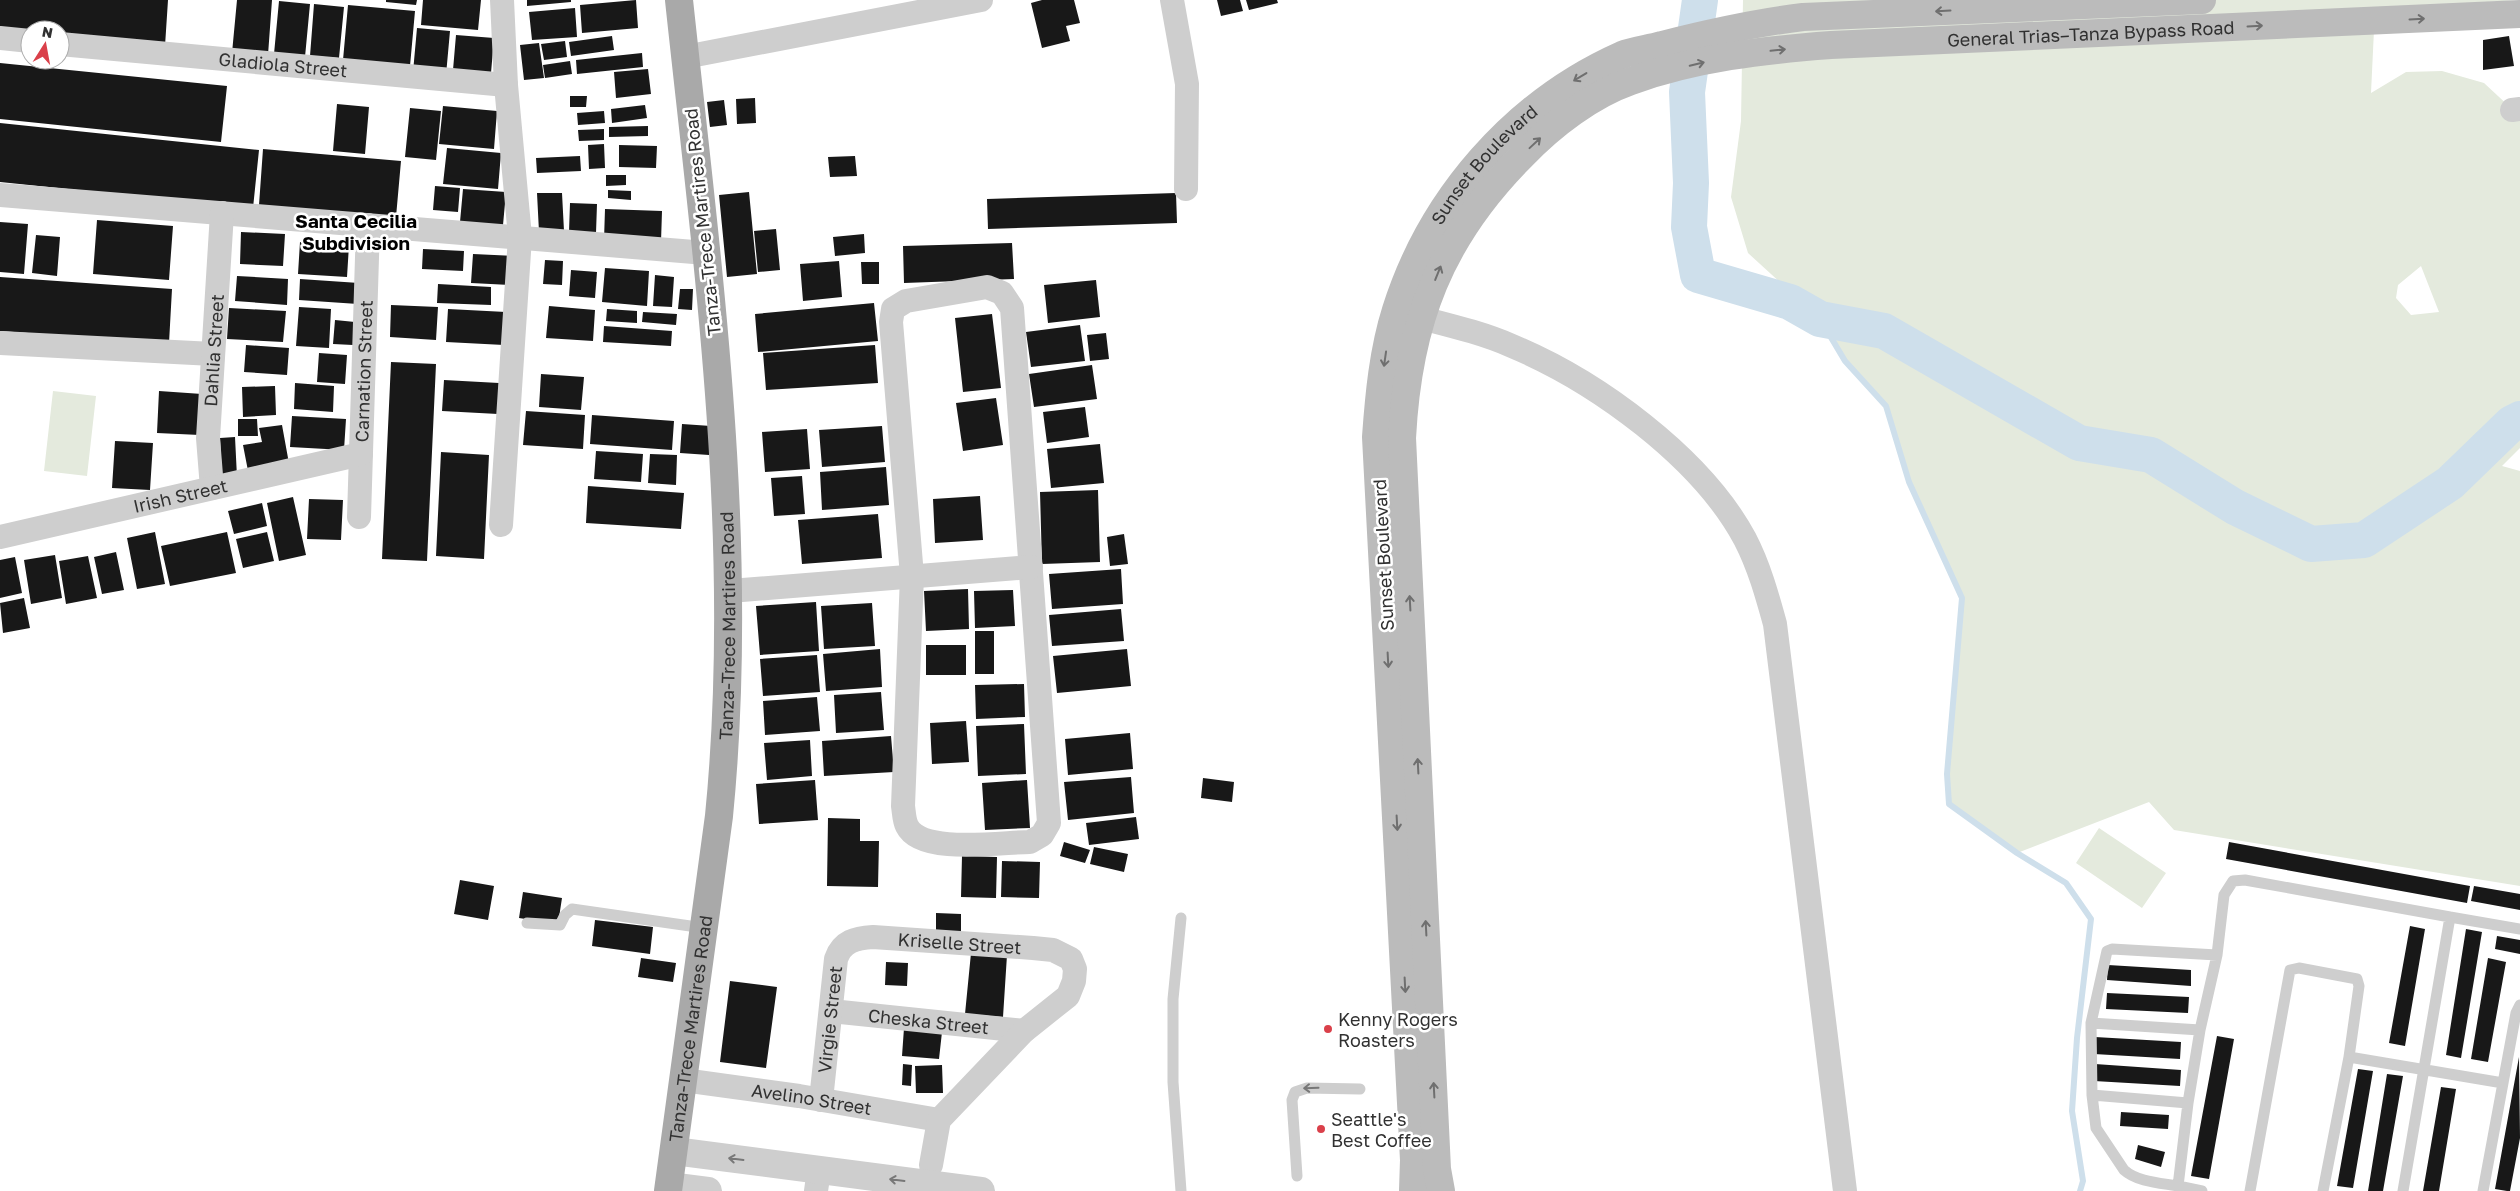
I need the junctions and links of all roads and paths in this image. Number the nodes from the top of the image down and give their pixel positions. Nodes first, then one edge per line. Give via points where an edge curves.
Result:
1 (502, 0) edge
2 (679, 0) edge
3 (982, 0) edge
4 (1172, 0) edge
5 (2202, 0) edge
6 (1977, 5) edge
7 (2520, 14) edge
8 (0, 38) edge
9 (20, 40) edge
10 (70, 45) edge
11 (686, 57) junction
12 (1662, 59) junction
13 (506, 85) junction
14 (1186, 189) dead end
15 (0, 195) edge
16 (222, 213) junction
17 (368, 225) junction
18 (520, 237) junction
19 (706, 253) junction
20 (1395, 311) junction
21 (1422, 318) junction
22 (0, 343) edge
23 (213, 354) junction
24 (361, 454) junction
25 (212, 488) junction
26 (359, 517) dead end
27 (501, 524) dead end
28 (0, 537) edge
29 (1031, 567) junction
30 (912, 576) junction
31 (730, 591) junction
32 (2450, 917) junction
33 (1181, 918) dead end
34 (527, 923) dead end
35 (704, 928) junction
36 (2520, 929) edge
37 (847, 942) joint
38 (2217, 955) junction
39 (2520, 1006) edge
40 (831, 1011) junction
41 (2091, 1023) junction
42 (1024, 1030) junction
43 (2200, 1030) junction
44 (2349, 1057) junction
45 (2424, 1070) junction
46 (683, 1080) junction
47 (2503, 1083) junction
48 (1360, 1089) dead end
49 (2092, 1095) junction
50 (821, 1100) junction
51 (2188, 1103) junction
52 (939, 1120) junction
53 (674, 1151) junction
54 (931, 1165) dead end
55 (1297, 1176) dead end
56 (818, 1180) edge
57 (2178, 1186) junction
58 (668, 1189) edge
59 (708, 1191) edge
60 (980, 1191) edge
61 (1182, 1191) edge
62 (1413, 1191) edge
63 (1441, 1191) edge
64 (1845, 1191) edge
65 (2202, 1191) edge
66 (2250, 1191) edge
67 (2323, 1191) edge
68 (2403, 1191) edge
69 (2484, 1191) edge

1 - 13 street
2 - 11 main road, Tanza-Trece Martires Road
3 - 11 street
4 - 14 street via 1187,84
5 - 6 main road, General Trias–Tanza Bypass Road
6 -> 12 main road, General Trias–Tanza Bypass Road via 1803,17 1723,29
12 -> 7 main road, General Trias–Tanza Bypass Road via 1730,56 1831,45
8 - 9 street
10 - 13 street, Gladiola Street
11 - 19 main road, Tanza-Trece Martires Road
12 -> 20 main road, Sunset Boulevard via 1624,54 1552,94 1518,122 1480,160 1452,195 1414,261
21 -> 12 main road, Sunset Boulevard via 1453,241 1506,172 1564,118
13 - 18 street
15 - 16 street
16 - 17 street
16 - 23 street, Dahlia Street
17 - 18 street
17 - 24 street, Carnation Street
18 - 19 street
18 - 27 street
19 - 31 main road, Tanza-Trece Martires Road via 723,431
20 - 21 street
20 -> 62 main road, Sunset Boulevard via 1385,358 1376,437 1414,1160
63 -> 21 main road, Sunset Boulevard via 1437,1169 1402,438 1411,354
21 - 64 street via 1512,345 1578,379 1647,428 1696,472 1748,544 1758,565 1775,624
22 - 23 street
23 - 25 street, Dahlia Street via 208,438
24 - 25 street, Irish Street
24 - 26 street, Carnation Street
25 - 28 street, Irish Street
29 - 30 street
29 - 30 street via 1012,308 1002,293 987,287 906,301 893,309 891,322
29 - 30 street via 1049,823 1042,836 1030,842 939,844 920,838 907,826 903,806
30 - 31 street
31 - 35 main road, Tanza-Trece Martires Road via 725,755
32 - 36 lane
32 - 38 lane via 2245,880 2233,881 2224,895
32 - 45 lane
33 - 61 lane via 1173,999 1173,1082
34 - 35 lane via 560,925 564,915 572,909
35 - 46 main road, Tanza-Trece Martires Road
37 - 40 street, Virgie Street via 836,959
37 - 42 street, Kriselle Street via 873,937 1024,947 1053,950 1070,958 1075,969 1068,996
38 - 41 lane via 2108,951
38 - 43 lane
39 - 47 lane via 2516,1012
40 - 42 street, Cheska Street
40 - 50 street, Virgie Street
41 - 43 lane
41 - 49 lane
42 - 52 street
43 - 51 lane
44 - 45 lane
44 - 66 lane via 2359,986 2357,979 2299,968 2290,970
44 - 67 lane
45 - 47 lane
45 - 68 lane
46 - 50 street, Avelino Street
46 - 53 main road, Tanza-Trece Martires Road
47 - 69 lane
48 -> 55 lane via 1306,1088 1295,1092 1292,1100
49 - 51 lane
49 - 57 lane via 2096,1128 2124,1170 2138,1178
50 - 52 street, Avelino Street
51 - 57 lane
52 - 54 street
56 -> 53 street
53 - 58 main road, Tanza-Trece Martires Road
60 -> 56 street
57 - 65 lane
58 - 59 street

